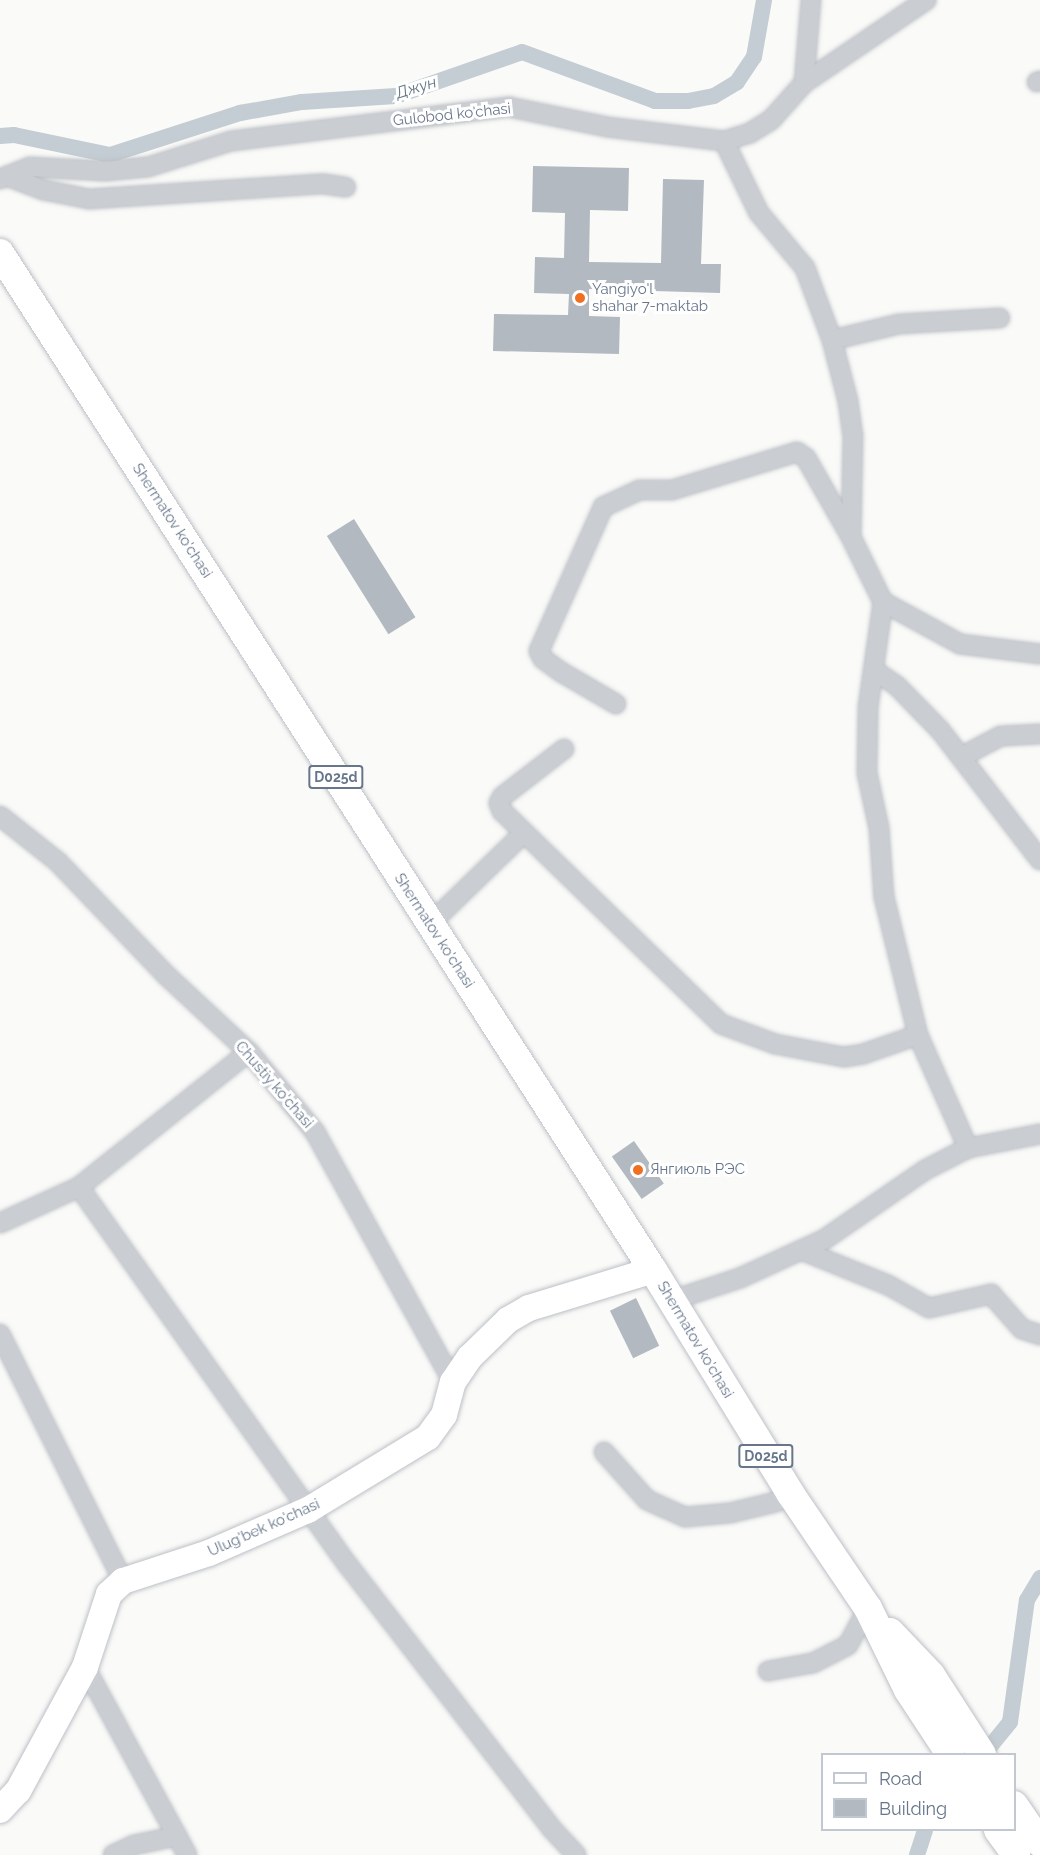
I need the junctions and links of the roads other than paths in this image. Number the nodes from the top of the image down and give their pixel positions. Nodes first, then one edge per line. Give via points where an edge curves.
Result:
1 (810, 0) edge
2 (926, 0) edge
3 (804, 83) junction
4 (724, 141) junction
5 (4, 178) edge
6 (346, 187) dead end
7 (0, 253) edge
8 (1000, 318) dead end
9 (832, 340) junction
10 (851, 537) junction
11 (883, 602) junction
12 (1040, 654) edge
13 (875, 671) junction
14 (616, 704) dead end
15 (1040, 734) edge
16 (564, 749) dead end
17 (961, 757) junction
18 (0, 816) edge
19 (524, 833) junction
20 (1040, 860) edge
21 (430, 924) junction
22 (918, 1035) junction
23 (249, 1052) junction
24 (1040, 1134) edge
25 (968, 1148) junction
26 (79, 1187) junction
27 (0, 1223) edge
28 (801, 1250) junction
29 (653, 1270) junction
30 (670, 1301) junction
31 (0, 1334) edge
32 (1040, 1335) edge
33 (453, 1382) junction
34 (604, 1452) dead end
35 (790, 1493) junction
36 (308, 1510) junction
37 (123, 1581) junction
38 (868, 1608) junction
39 (85, 1666) junction
40 (768, 1671) dead end
41 (919, 1683) junction
42 (949, 1753) edge
43 (980, 1753) edge
44 (0, 1810) edge
45 (1016, 1820) edge
46 (1014, 1831) edge
47 (177, 1836) junction
48 (1040, 1843) edge
49 (113, 1855) edge
50 (187, 1855) edge
51 (576, 1855) edge
52 (1016, 1855) edge

1 - 3 street
2 - 3 street, Gulobod ko'chasi
3 - 4 street, Gulobod ko'chasi via 771,120 750,133
4 - 5 street, Gulobod ko'chasi via 608,127 509,107 231,141 148,167 105,171 30,167
4 - 9 street via 759,213 805,268
5 - 6 street via 89,200 324,184
7 - 21 main road, Shermatov ko'chasi / D025d
8 - 9 street via 899,324
9 - 10 street via 853,435
10 - 11 street
10 - 14 street via 806,458 797,452 672,490 639,490 603,507 539,651 543,659 561,672
11 - 12 street via 960,644
11 - 13 street
13 - 17 street via 897,686
13 - 22 street via 868,708 867,773 879,828 884,897
15 - 17 street via 1001,736
16 - 19 street via 500,800 502,811
17 - 20 street
18 - 23 street, Chustiy ko'chasi via 58,861 166,975
19 - 21 street
19 - 22 street via 721,1024 775,1044 844,1056 863,1054
21 - 29 main road, Shermatov ko'chasi / D025d
22 - 25 street
23 - 26 street
23 - 33 street, Chustiy ko'chasi via 315,1132
24 - 25 street
25 - 28 street via 925,1170 825,1239
26 - 27 street
26 - 36 street
28 - 30 street via 740,1278
28 - 32 street via 888,1285 930,1308 991,1294 1022,1329
29 - 30 main road, Shermatov ko'chasi / D025d
29 - 33 street, Ulug'bek ko'chasi via 530,1308 508,1320 470,1357
30 - 35 main road, Shermatov ko'chasi / D025d
31 - 37 street
33 - 36 street, Ulug'bek ko'chasi via 444,1415 428,1437
34 - 35 street via 648,1500 685,1517 730,1513 776,1502
35 - 38 main road, Shermatov ko'chasi / D025d
36 - 37 street, Ulug'bek ko'chasi via 209,1553
36 - 51 street via 417,1656
37 - 39 street via 109,1594
38 - 40 street via 848,1645 813,1663
38 - 41 main road, Shermatov ko'chasi / D025d
39 - 44 street via 18,1791
39 - 47 street
41 - 42 main road, Shermatov ko'chasi / D025d
41 - 43 main road, Shermatov ko'chasi / D025d
45 - 48 main road
46 - 52 main road
47 - 49 street via 134,1845
47 - 50 street

